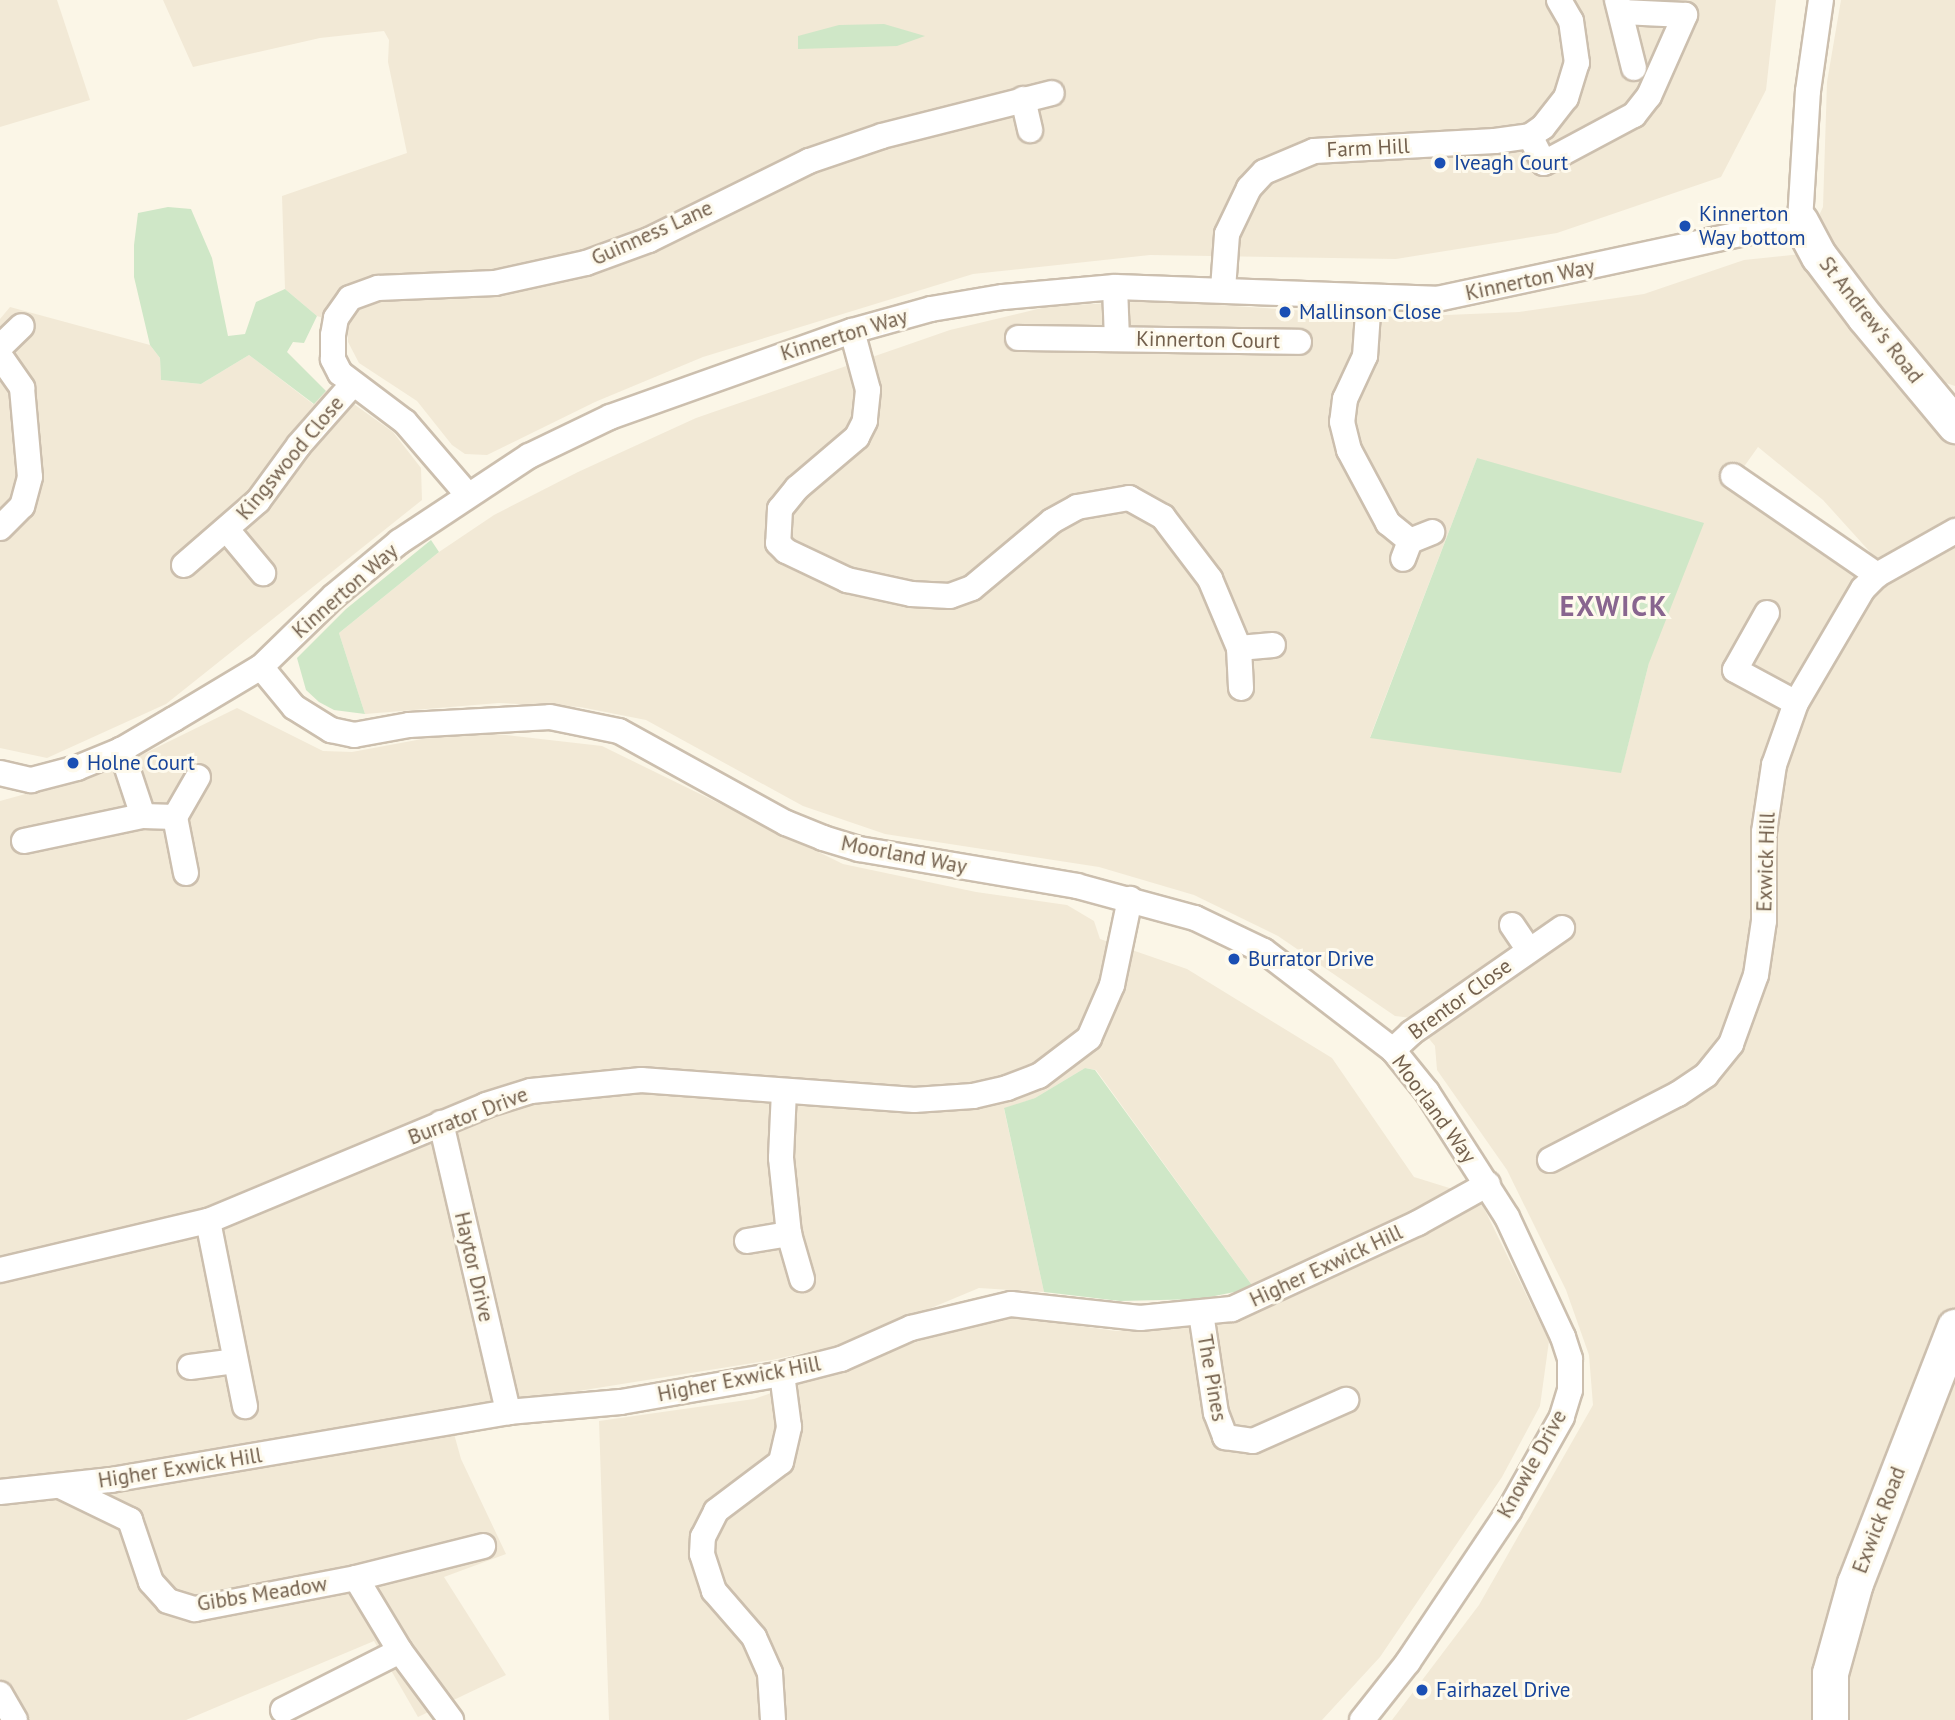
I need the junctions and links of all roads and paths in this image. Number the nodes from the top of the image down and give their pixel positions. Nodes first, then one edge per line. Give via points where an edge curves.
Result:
1 (1559, 0) edge
2 (1821, 0) edge
3 (1620, 6) edge
4 (1634, 68) dead end
5 (1052, 93) dead end
6 (1023, 99) junction
7 (1030, 130) dead end
8 (1530, 136) junction
9 (1800, 221) junction
10 (1115, 287) junction
11 (1223, 289) junction
12 (1369, 298) junction
13 (22, 326) dead end
14 (852, 331) junction
15 (1018, 338) dead end
16 (1118, 338) junction
17 (1299, 342) dead end
18 (0, 347) edge
19 (0, 356) edge
20 (346, 380) junction
21 (1955, 425) edge
22 (1733, 476) dead end
23 (467, 494) junction
24 (0, 528) edge
25 (228, 531) junction
26 (1955, 531) edge
27 (1415, 544) dead end
28 (184, 565) dead end
29 (263, 573) dead end
30 (1877, 575) junction
31 (1767, 613) dead end
32 (1273, 645) dead end
33 (1239, 648) junction
34 (261, 667) junction
35 (1241, 688) dead end
36 (1796, 703) junction
37 (121, 750) junction
38 (0, 773) edge
39 (198, 777) dead end
40 (143, 816) junction
41 (175, 817) junction
42 (24, 841) dead end
43 (186, 873) dead end
44 (1130, 898) junction
45 (1512, 925) dead end
46 (1562, 928) dead end
47 (1528, 949) junction
48 (1394, 1050) junction
49 (785, 1091) junction
50 (441, 1123) junction
51 (1550, 1160) dead end
52 (1488, 1184) junction
53 (208, 1221) junction
54 (789, 1234) junction
55 (747, 1241) dead end
56 (0, 1270) edge
57 (802, 1279) dead end
58 (1201, 1313) junction
59 (1955, 1327) edge
60 (235, 1361) junction
61 (190, 1367) dead end
62 (782, 1374) junction
63 (1346, 1400) dead end
64 (245, 1406) dead end
65 (508, 1412) junction
66 (60, 1486) junction
67 (0, 1492) edge
68 (483, 1546) dead end
69 (356, 1578) junction
70 (400, 1651) junction
71 (0, 1694) edge
72 (283, 1710) dead end
73 (15, 1720) edge
74 (451, 1720) edge
75 (773, 1720) edge
76 (1362, 1720) edge
77 (1830, 1720) edge

1 - 8 street via 1572,21 1577,64 1558,111
2 - 9 street via 1808,91
3 - 4 street
3 - 8 street via 1685,15 1649,96 1634,116 1544,163
5 - 6 street, Guinness Lane
6 - 7 street
6 - 20 street, Guinness Lane via 882,136 809,161 649,240 586,263 466,287 361,291 336,318 333,359
8 - 11 street, Farm Hill via 1451,145 1314,151 1264,172 1249,188 1227,234
9 - 12 street, Kinnerton Way via 1437,299
9 - 21 street, St Andrew's Road via 1857,307
10 - 11 street, Kinnerton Way
10 - 14 street, Kinnerton Way via 931,309
10 - 16 street, Kinnerton Court
11 - 12 street, Kinnerton Way
12 - 27 street via 1365,356 1345,399 1343,434 1388,523
13 - 18 street
14 - 23 street, Kinnerton Way via 610,416 528,456
14 - 33 street via 868,390 865,421 857,437 786,499 776,524 778,543 801,561 847,580 957,604 1052,521 1077,507 1129,498 1163,517 1195,556 1210,579
15 - 16 street, Kinnerton Court
16 - 17 street, Kinnerton Court
19 - 24 street via 22,388 30,477 22,506
20 - 23 street via 405,422
20 - 25 street, Kingswood Close via 258,501
22 - 30 street
23 - 34 street, Kinnerton Way via 334,596
25 - 28 street, Kingswood Close
25 - 29 street, Kingswood Close
26 - 30 street, Exwick Hill
30 - 36 street, Exwick Hill via 1863,589
31 - 36 street via 1735,670
32 - 33 street
33 - 35 street
34 - 37 street, Kinnerton Way
34 - 44 street, Moorland Way via 294,708 331,730 354,735 461,720 550,717 618,731 786,823 823,838
36 - 51 street, Exwick Hill via 1774,765 1764,832 1764,920 1756,975 1731,1044 1706,1076 1678,1094
37 - 38 street, Kinnerton Way via 31,780
37 - 40 street
39 - 41 street
40 - 41 street
40 - 42 street
41 - 43 street
44 - 48 street, Moorland Way via 1227,931 1264,951
44 - 49 street, Burrator Drive via 1112,985 1097,1024 1089,1038 1039,1076 973,1096 914,1100
45 - 47 street, Brentor Close
46 - 47 street, Brentor Close
47 - 48 street, Brentor Close
48 - 52 street, Moorland Way
49 - 50 street, Burrator Drive via 641,1080 582,1084 531,1091
49 - 54 street via 781,1158
50 - 53 street, Burrator Drive via 353,1164
50 - 65 street, Haytor Drive
52 - 58 street, Higher Exwick Hill via 1251,1303
52 - 76 street, Knowle Drive via 1556,1317 1570,1359 1570,1390 1562,1417 1509,1511 1408,1662
53 - 56 street, Burrator Drive
53 - 60 street
54 - 55 street
54 - 57 street
58 - 62 street, Higher Exwick Hill via 1140,1318 1011,1304 911,1328 841,1359
58 - 63 street, The Pines via 1216,1413 1225,1437 1253,1441
59 - 77 street, Exwick Road via 1855,1583 1830,1673
60 - 61 street
60 - 64 street
62 - 65 street, Higher Exwick Hill via 621,1402
62 - 75 street via 789,1427 780,1462 716,1511 702,1554 714,1591 754,1637 770,1673
65 - 66 street, Higher Exwick Hill via 226,1463
66 - 67 street, Higher Exwick Hill
66 - 69 street, Gibbs Meadow via 130,1520 151,1582 168,1601 195,1609
68 - 69 street
69 - 70 street, Gibbs Meadow
70 - 72 street
70 - 74 street, Gibbs Meadow
71 - 73 street

